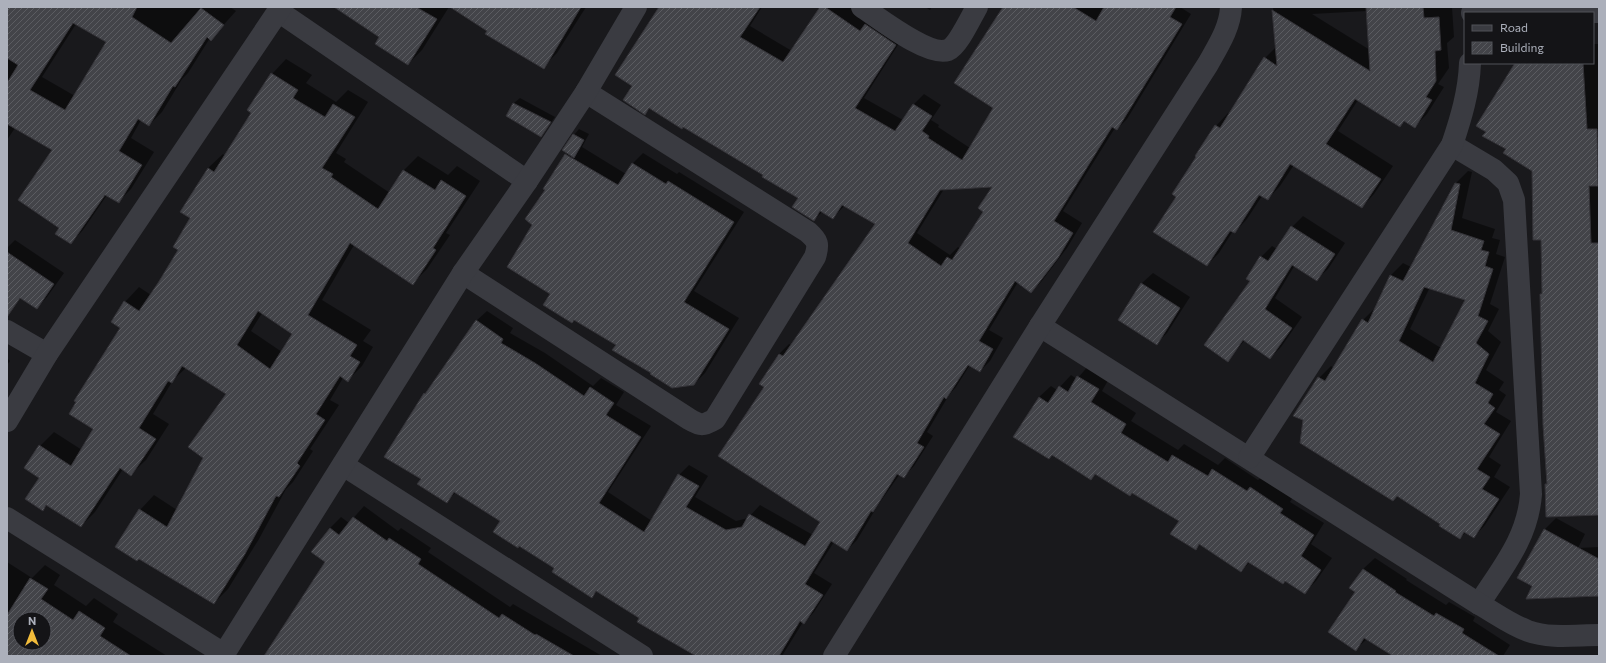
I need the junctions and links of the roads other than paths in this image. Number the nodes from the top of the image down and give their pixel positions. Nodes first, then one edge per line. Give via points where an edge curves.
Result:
1 (636, 7) edge
2 (862, 7) edge
3 (976, 7) edge
4 (1231, 7) edge
5 (279, 9) edge
6 (1470, 64) edge
7 (586, 92) junction
8 (1452, 145) junction
9 (527, 181) junction
10 (463, 273) junction
11 (1040, 326) junction
12 (7, 331) edge
13 (47, 354) junction
14 (7, 421) edge
15 (1249, 458) junction
16 (343, 465) junction
17 (7, 518) edge
18 (1479, 604) junction
19 (1599, 635) edge
20 (226, 655) edge
21 (642, 656) edge
22 (834, 656) edge

1 - 7 street
2 - 3 street via 921,46 937,50 948,50 957,42
4 - 11 street via 1225,33 1208,64
5 - 9 street
5 - 13 street
6 - 8 street via 1470,81 1464,112
7 - 9 street
7 - 10 street via 816,239 818,246 815,257 715,419 706,424 698,424 689,419
8 - 15 street
8 - 18 street via 1494,170 1508,183 1514,200 1532,494 1521,538
9 - 10 street
10 - 16 street
11 - 15 street
11 - 22 street
12 - 13 street
13 - 14 street
15 - 18 street
16 - 20 street
16 - 21 street
17 - 20 street
18 - 19 street via 1528,632 1545,635

